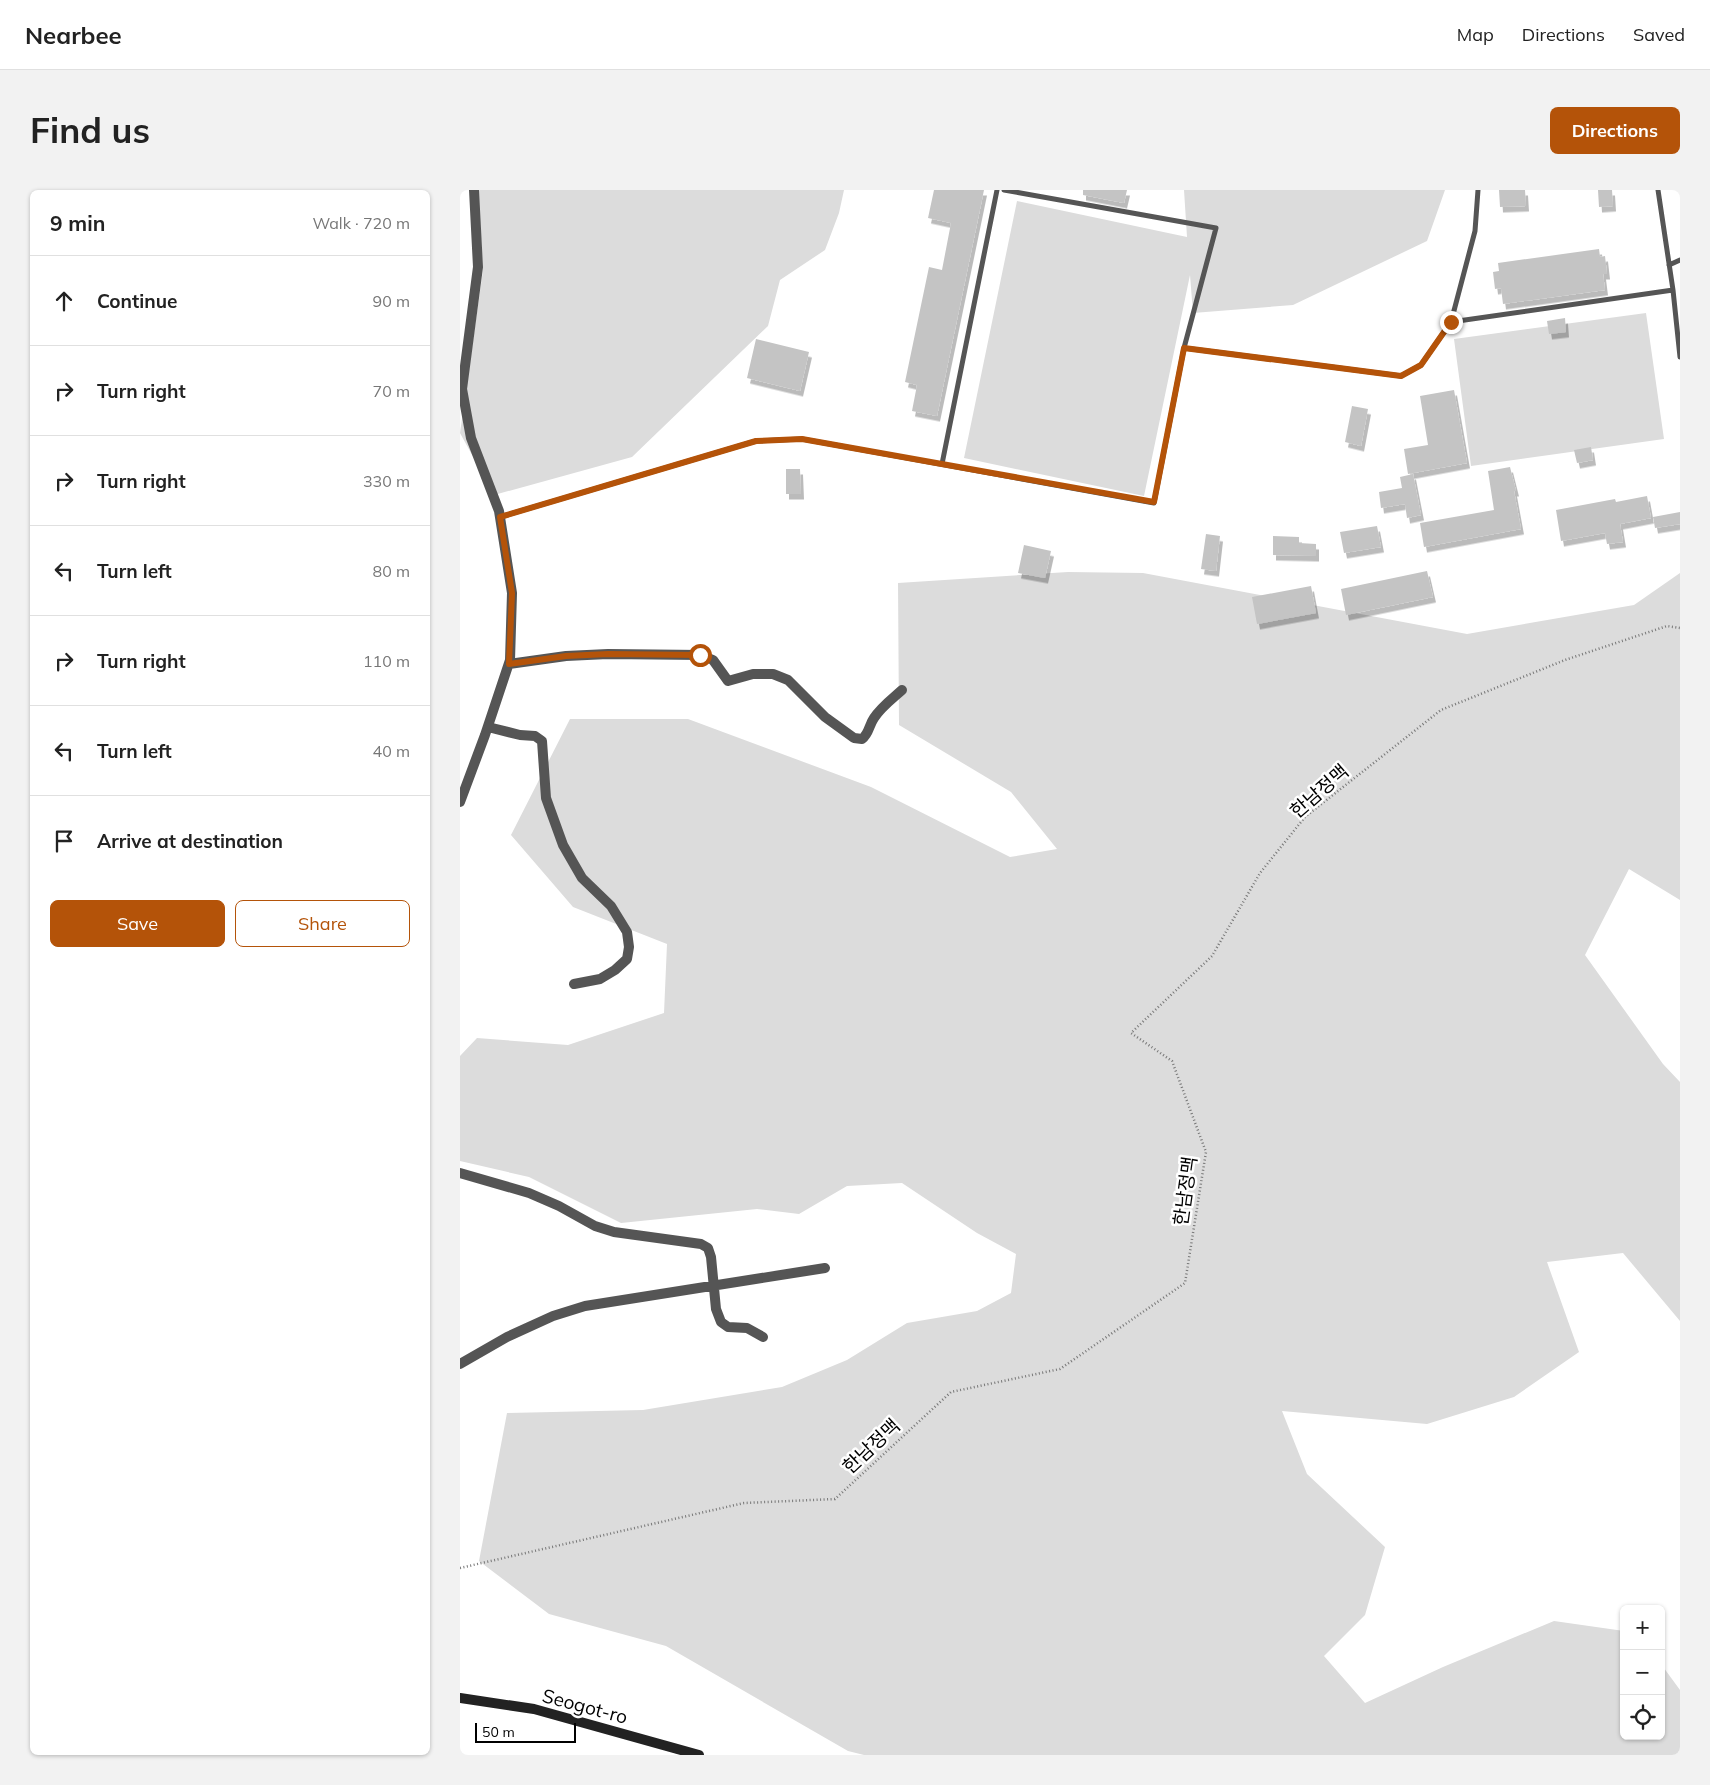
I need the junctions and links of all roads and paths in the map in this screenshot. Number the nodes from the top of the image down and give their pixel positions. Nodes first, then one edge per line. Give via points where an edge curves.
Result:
1 (474, 190) edge
2 (997, 190) edge
3 (1004, 190) edge
4 (1478, 190) edge
5 (1658, 190) edge
6 (1680, 260) edge
7 (1670, 265) junction
8 (1673, 290) junction
9 (1451, 322) junction
10 (1184, 348) junction
11 (1680, 357) edge
12 (942, 464) junction
13 (500, 517) junction
14 (1680, 628) edge
15 (509, 664) junction
16 (902, 690) dead end
17 (488, 727) junction
18 (460, 802) edge
19 (574, 984) dead end
20 (460, 1173) edge
21 (825, 1268) dead end
22 (713, 1286) junction
23 (764, 1337) dead end
24 (460, 1364) edge
25 (460, 1568) edge
26 (460, 1698) edge
27 (699, 1755) edge

1 - 13 street via 478,267 462,389 471,438
2 - 12 lane
3 - 10 lane via 1216,228
4 - 9 lane via 1475,232
5 - 7 lane
6 - 7 lane
7 - 8 lane
8 - 9 lane
8 - 11 lane
9 - 10 lane via 1421,365 1401,376
10 - 12 lane via 1154,502
12 - 13 lane via 802,439 756,441
13 - 15 street via 512,593
14 - 25 path, 한남정맥 via 1667,626 1565,660 1441,710 1305,817 1260,873 1212,956 1131,1033 1172,1061 1206,1152 1185,1283 1060,1369 951,1392 835,1499 744,1503
15 - 16 street via 608,654 700,655 714,660 728,681 753,674 773,674 788,680 825,717 854,738 862,739 872,720
15 - 17 street
17 - 18 street
17 - 19 street via 535,736 542,741 546,798 563,845 582,878 611,906 627,932 627,960 600,979
20 - 22 street via 529,1193 614,1232 701,1244 708,1248 711,1256
21 - 22 street
22 - 23 street via 721,1322 728,1328 747,1328
22 - 24 street via 585,1306 552,1316 507,1336
26 - 27 main road, Seogot-ro via 534,1709

